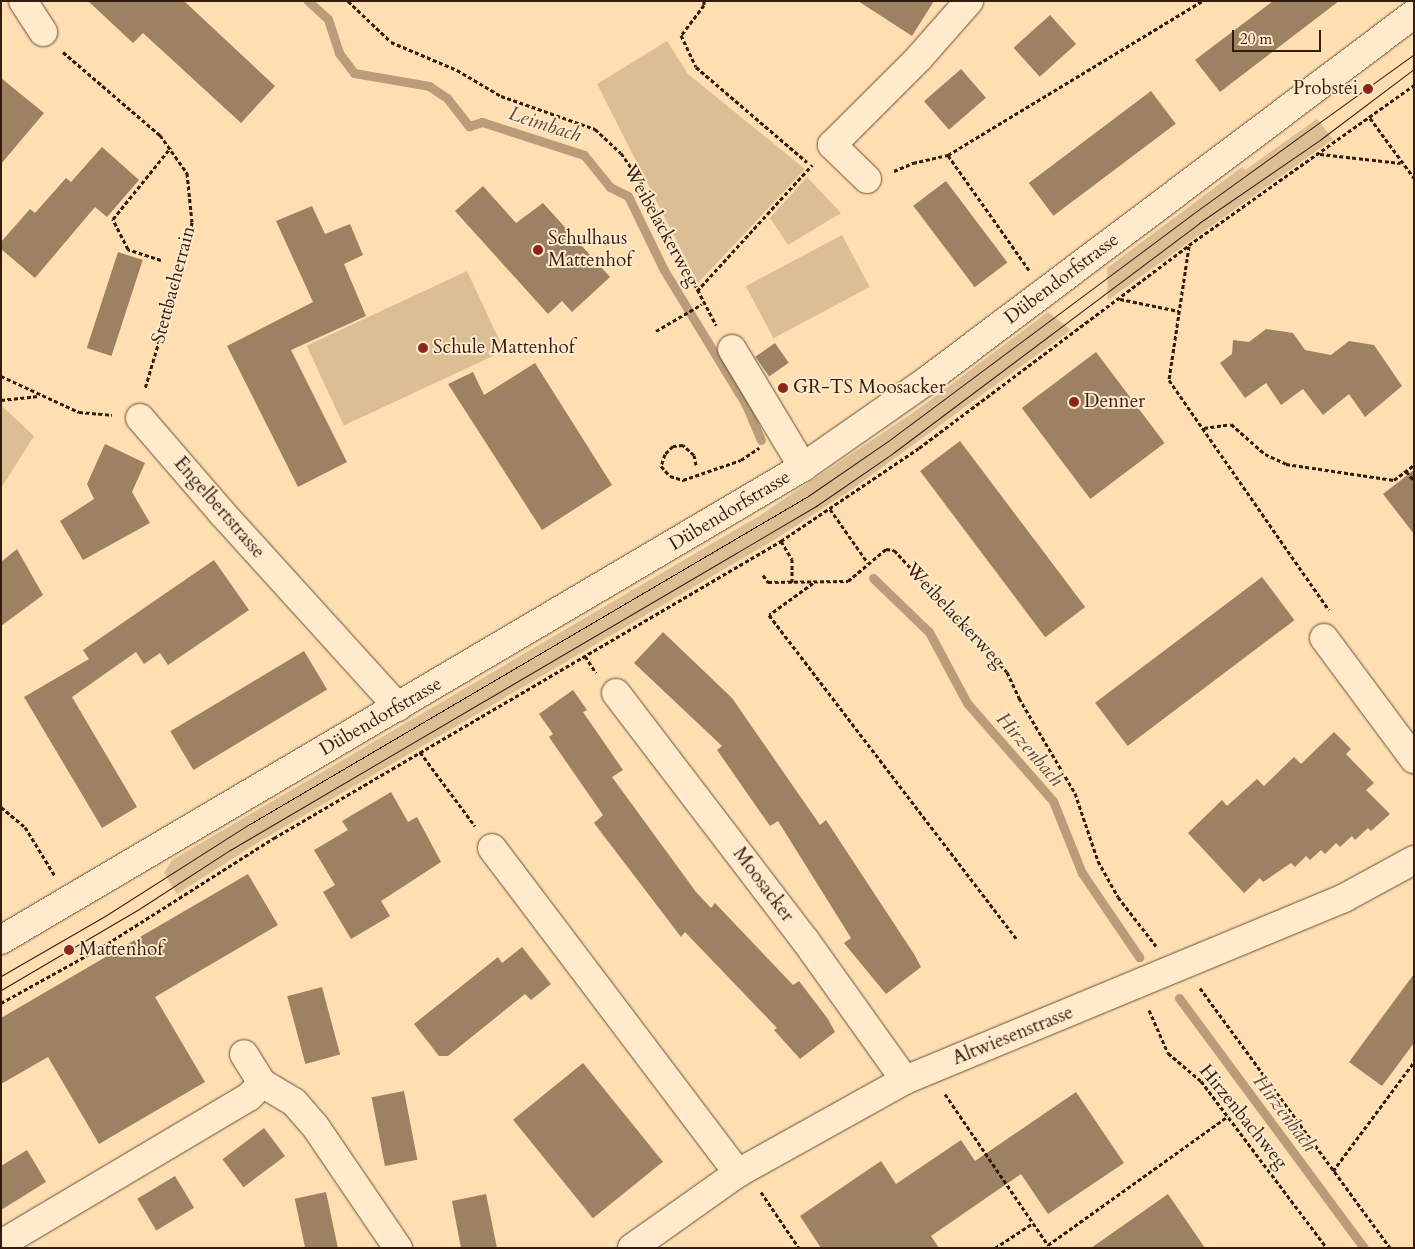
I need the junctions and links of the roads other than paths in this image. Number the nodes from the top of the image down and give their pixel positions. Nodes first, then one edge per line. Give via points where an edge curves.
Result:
1 (23, 1) edge
2 (969, 1) edge
3 (1414, 14) edge
4 (43, 32) dead end
5 (879, 176) road end
6 (732, 349) road end
7 (140, 418) road end
8 (803, 467) junction
9 (1324, 638) road end
10 (616, 693) dead end
11 (398, 707) junction
12 (1414, 759) edge
13 (492, 848) road end
14 (1414, 860) edge
15 (1, 940) edge
16 (244, 1054) dead end
17 (905, 1080) junction
18 (262, 1083) junction
19 (746, 1178) junction
20 (1, 1244) edge
21 (398, 1248) edge
22 (632, 1248) edge

1 - 4 street
2 - 5 street via 919,58 832,145
3 - 8 street, Dübendorfstrasse via 929,379
6 - 8 street
7 - 11 street, Engelbertstrasse
8 - 11 street, Dübendorfstrasse
9 - 12 street
10 - 17 street, Moosacker via 805,940
11 - 15 street, Dübendorfstrasse
13 - 19 street
14 - 17 street, Altwiesenstrasse via 1344,898
16 - 18 street
17 - 19 street, Altwiesenstrasse
18 - 20 street via 249,1097
18 - 21 street via 294,1102 315,1126
19 - 22 street, Altwiesenstrasse

